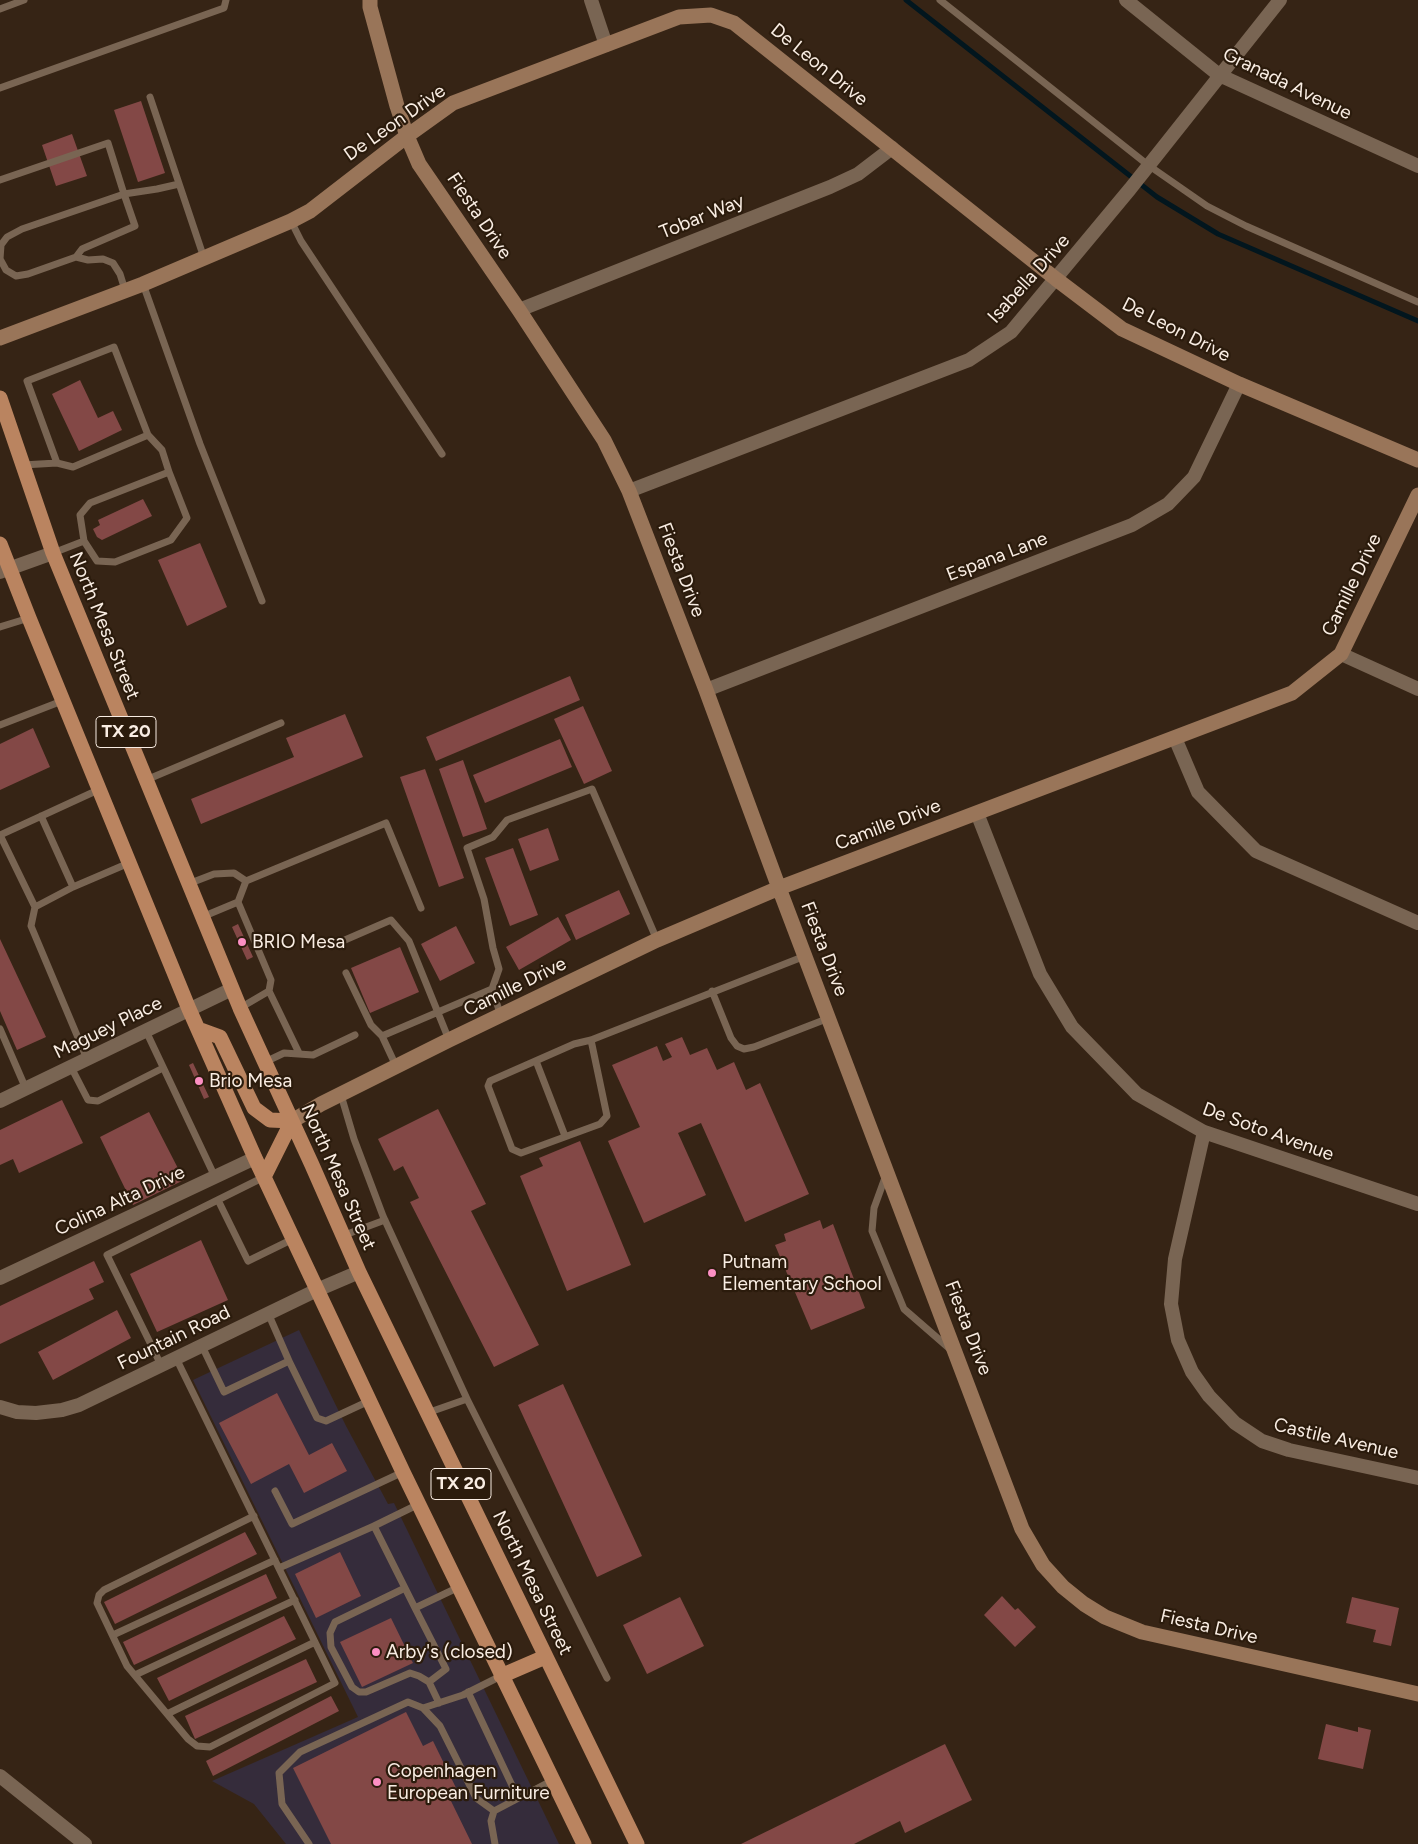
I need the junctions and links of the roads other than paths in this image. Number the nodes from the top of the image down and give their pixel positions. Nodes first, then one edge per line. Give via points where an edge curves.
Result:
1 (24, 0) edge
2 (226, 0) edge
3 (370, 0) edge
4 (590, 0) edge
5 (940, 0) edge
6 (1126, 0) edge
7 (1280, 0) edge
8 (0, 9) edge
9 (606, 45) junction
10 (1219, 75) junction
11 (0, 88) edge
12 (150, 98) dead end
13 (406, 136) junction
14 (892, 148) junction
15 (1418, 166) edge
16 (1146, 168) junction
17 (0, 180) edge
18 (179, 184) junction
19 (124, 194) junction
20 (292, 222) junction
21 (76, 257) junction
22 (204, 258) junction
23 (1056, 280) junction
24 (143, 284) junction
25 (125, 290) junction
26 (1418, 302) edge
27 (519, 310) junction
28 (0, 338) edge
29 (1239, 384) junction
30 (0, 398) edge
31 (148, 435) junction
32 (442, 454) dead end
33 (1418, 460) edge
34 (57, 463) junction
35 (23, 465) junction
36 (169, 472) junction
37 (630, 491) junction
38 (1418, 495) edge
39 (84, 541) junction
40 (0, 544) edge
41 (53, 553) junction
42 (4, 571) edge
43 (262, 601) dead end
44 (28, 618) junction
45 (0, 627) edge
46 (1341, 654) junction
47 (1418, 689) edge
48 (706, 690) junction
49 (62, 702) junction
50 (280, 723) dead end
51 (0, 725) edge
52 (1175, 738) junction
53 (146, 780) junction
54 (98, 790) junction
55 (977, 813) junction
56 (41, 816) junction
57 (128, 863) junction
58 (246, 881) junction
59 (188, 884) junction
60 (73, 887) junction
61 (779, 888) junction
62 (238, 902) junction
63 (34, 907) junction
64 (421, 908) dead end
65 (202, 917) junction
66 (1418, 923) edge
67 (657, 940) junction
68 (338, 944) dead end
69 (805, 955) junction
70 (346, 973) dead end
71 (232, 989) junction
72 (492, 989) junction
73 (269, 991) junction
74 (712, 991) junction
75 (240, 1008) junction
76 (189, 1009) junction
77 (437, 1011) junction
78 (501, 1016) junction
79 (829, 1018) junction
80 (0, 1029) edge
81 (198, 1029) junction
82 (146, 1031) junction
83 (355, 1035) dead end
84 (382, 1036) junction
85 (449, 1040) junction
86 (590, 1040) junction
87 (299, 1053) junction
88 (87, 1059) junction
89 (536, 1061) junction
90 (264, 1062) junction
91 (396, 1066) junction
92 (71, 1067) junction
93 (163, 1068) junction
94 (26, 1089) junction
95 (341, 1094) junction
96 (0, 1101) edge
97 (292, 1121) junction
98 (1204, 1132) junction
99 (566, 1136) junction
100 (255, 1158) junction
101 (887, 1172) junction
102 (215, 1177) junction
103 (264, 1177) junction
104 (218, 1200) junction
105 (1418, 1204) edge
106 (385, 1220) junction
107 (342, 1236) junction
108 (293, 1239) junction
109 (359, 1272) junction
110 (0, 1278) edge
111 (316, 1290) junction
112 (268, 1314) junction
113 (202, 1346) junction
114 (956, 1354) junction
115 (176, 1358) junction
116 (289, 1361) junction
117 (161, 1365) junction
118 (467, 1398) junction
119 (370, 1401) junction
120 (0, 1407) edge
121 (427, 1413) junction
122 (403, 1472) junction
123 (1418, 1478) edge
124 (275, 1491) dead end
125 (418, 1504) junction
126 (254, 1516) junction
127 (374, 1526) junction
128 (275, 1560) junction
129 (279, 1568) junction
130 (458, 1587) junction
131 (405, 1588) junction
132 (295, 1600) junction
133 (415, 1608) junction
134 (113, 1636) junction
135 (315, 1642) junction
136 (545, 1657) junction
137 (135, 1675) junction
138 (501, 1676) junction
139 (608, 1678) dead end
140 (429, 1682) junction
141 (468, 1692) junction
142 (1418, 1694) edge
143 (439, 1703) junction
144 (423, 1708) junction
145 (167, 1714) junction
146 (1, 1776) edge
147 (553, 1780) junction
148 (518, 1798) junction
149 (494, 1811) junction
150 (85, 1844) edge
151 (309, 1844) edge
152 (495, 1844) edge
153 (584, 1844) edge
154 (637, 1844) edge

1 - 8 lane
2 - 11 lane via 224,8
3 - 13 street, Fiesta Drive
4 - 9 street
5 - 16 lane
6 - 10 street, Granada Avenue
7 - 10 street, Isabella Drive
9 - 13 street, De Leon Drive via 453,103
9 - 14 street, De Leon Drive via 679,17 711,15 734,22
10 - 15 street, Granada Avenue
10 - 16 street, Isabella Drive
12 - 18 lane
13 - 20 street, De Leon Drive
13 - 27 street, Fiesta Drive via 419,164
14 - 23 street, De Leon Drive
14 - 27 street, Tobar Way via 858,174 830,187
16 - 23 street, Isabella Drive
16 - 26 lane via 1246,226
17 - 19 lane via 108,143
18 - 19 lane
18 - 22 lane
19 - 21 lane via 135,226 82,249
19 - 21 lane via 22,229 7,237 1,245 0,259 6,270 16,276
20 - 22 street, De Leon Drive
20 - 32 lane via 301,241
21 - 25 lane via 113,263
22 - 24 street, De Leon Drive
23 - 29 street, De Leon Drive via 1122,329
23 - 37 street, Isabella Drive via 1011,332 969,360
24 - 25 street, De Leon Drive
24 - 43 lane via 200,444
25 - 28 street, De Leon Drive
27 - 37 street, Fiesta Drive via 604,440
29 - 33 street, De Leon Drive
29 - 48 street, Espana Lane via 1194,477 1168,504 1132,525
30 - 35 main road, North Mesa Street / TX 20
31 - 34 lane via 73,467
31 - 34 lane via 114,347 27,381
31 - 36 lane via 162,450
34 - 35 lane
35 - 41 main road, North Mesa Street / TX 20
36 - 39 lane via 90,503 80,515
36 - 39 lane via 187,518 171,540 115,562 97,561
37 - 48 street, Fiesta Drive
38 - 46 street, Camille Drive
39 - 41 lane
40 - 42 main road, TX 20
41 - 42 street
41 - 53 main road, North Mesa Street / TX 20
42 - 44 main road, TX 20
44 - 45 lane
44 - 49 main road, TX 20
46 - 47 street
46 - 52 street, Camille Drive via 1292,693
48 - 61 street, Fiesta Drive
49 - 51 lane
49 - 54 main road, TX 20
50 - 53 lane
52 - 55 street, Camille Drive
52 - 66 street via 1198,792 1256,851
53 - 59 main road, North Mesa Street / TX 20
54 - 56 lane
54 - 57 main road, TX 20
55 - 61 street, Camille Drive
55 - 98 street, De Soto Avenue via 1040,974 1072,1027 1138,1094
56 - 60 lane
56 - 63 lane via 0,835
57 - 60 lane
57 - 76 main road, TX 20
58 - 59 lane via 234,873 214,874
58 - 62 lane
58 - 64 lane via 386,823
59 - 65 main road, North Mesa Street / TX 20
60 - 63 lane
61 - 67 street, Camille Drive
61 - 69 street, Fiesta Drive
62 - 65 lane
62 - 73 lane via 271,980
63 - 88 lane via 31,926
65 - 71 main road, North Mesa Street / TX 20
67 - 72 lane via 592,789 507,820 493,837 467,848 484,899 499,969
67 - 78 street, Camille Drive
68 - 77 lane via 390,920 409,941
69 - 74 lane
69 - 79 street, Fiesta Drive
70 - 84 lane via 371,1025
71 - 75 main road, North Mesa Street / TX 20
71 - 76 street, Maguey Place
72 - 77 lane
72 - 78 lane
73 - 75 lane
73 - 87 lane
74 - 79 lane via 731,1038 744,1049
74 - 86 lane
75 - 90 main road, North Mesa Street / TX 20
76 - 81 main road, TX 20
76 - 82 street, Maguey Place
77 - 84 lane
77 - 85 lane
78 - 85 street, Camille Drive
79 - 101 street, Fiesta Drive
80 - 94 lane
81 - 97 main road via 220,1037 254,1108 270,1120
81 - 100 main road, TX 20
82 - 88 street, Maguey Place
82 - 93 lane
83 - 87 lane via 313,1055
84 - 91 lane
85 - 91 street, Camille Drive
86 - 89 lane
86 - 99 lane via 607,1116 600,1124
87 - 90 lane via 284,1053
88 - 92 street, Maguey Place
89 - 99 lane
89 - 99 lane via 490,1081 488,1086 512,1149 521,1153
90 - 97 main road, North Mesa Street / TX 20
91 - 95 street, Camille Drive
92 - 93 lane via 88,1100 98,1101
92 - 94 street, Maguey Place
93 - 102 lane
94 - 96 street, Maguey Place
95 - 97 street, Camille Drive
95 - 106 lane via 354,1139
97 - 103 main road
97 - 107 main road, North Mesa Street / TX 20
98 - 105 street, De Soto Avenue
98 - 123 street, Castile Avenue via 1175,1259 1171,1304 1178,1340 1192,1372 1235,1423 1262,1441 1289,1450
100 - 102 street, Colina Alta Drive
100 - 103 main road, TX 20
101 - 114 street, Fiesta Drive
101 - 114 lane via 874,1208 872,1231 904,1309
102 - 110 street, Colina Alta Drive
103 - 104 lane
103 - 108 main road, TX 20
104 - 108 lane via 248,1261
104 - 117 lane via 107,1255
106 - 107 lane
106 - 118 lane
107 - 109 main road, North Mesa Street / TX 20
108 - 111 main road, TX 20
109 - 111 street, Fountain Road
109 - 121 main road, North Mesa Street / TX 20
111 - 112 street, Fountain Road
111 - 119 main road, TX 20
112 - 113 street, Fountain Road
112 - 116 lane
113 - 115 street, Fountain Road
113 - 116 lane via 224,1392
114 - 142 street, Fiesta Drive via 1022,1529 1044,1565 1084,1604 1105,1618 1142,1632
115 - 117 street, Fountain Road
115 - 126 lane
116 - 119 lane via 316,1418 326,1420
117 - 120 street, Fountain Road via 62,1410 36,1413
118 - 121 lane
118 - 139 lane
119 - 122 main road, TX 20
121 - 136 main road, North Mesa Street / TX 20
122 - 124 lane via 292,1524
122 - 125 main road, TX 20
125 - 127 lane
125 - 130 main road, TX 20
126 - 128 lane
126 - 134 lane via 104,1590 97,1603
127 - 129 lane
127 - 131 lane
128 - 129 lane
128 - 134 lane
129 - 132 lane
130 - 133 lane
130 - 138 main road, TX 20
131 - 133 lane
131 - 140 lane via 335,1622 330,1633 331,1647 352,1687 359,1692 410,1673
132 - 135 lane
132 - 137 lane
133 - 140 lane via 446,1669
134 - 137 lane via 127,1666
135 - 145 lane
135 - 145 lane via 335,1683 210,1747 197,1746
136 - 138 main road
136 - 154 main road, North Mesa Street / TX 20
137 - 145 lane
138 - 141 lane
138 - 147 main road, TX 20
140 - 143 lane
141 - 143 lane
141 - 148 lane
143 - 144 lane
144 - 149 lane via 440,1726 476,1798
144 - 151 lane via 408,1702 300,1752 279,1773 282,1804
146 - 150 street
147 - 148 lane
147 - 153 main road, TX 20
148 - 149 lane
149 - 152 lane via 491,1822

